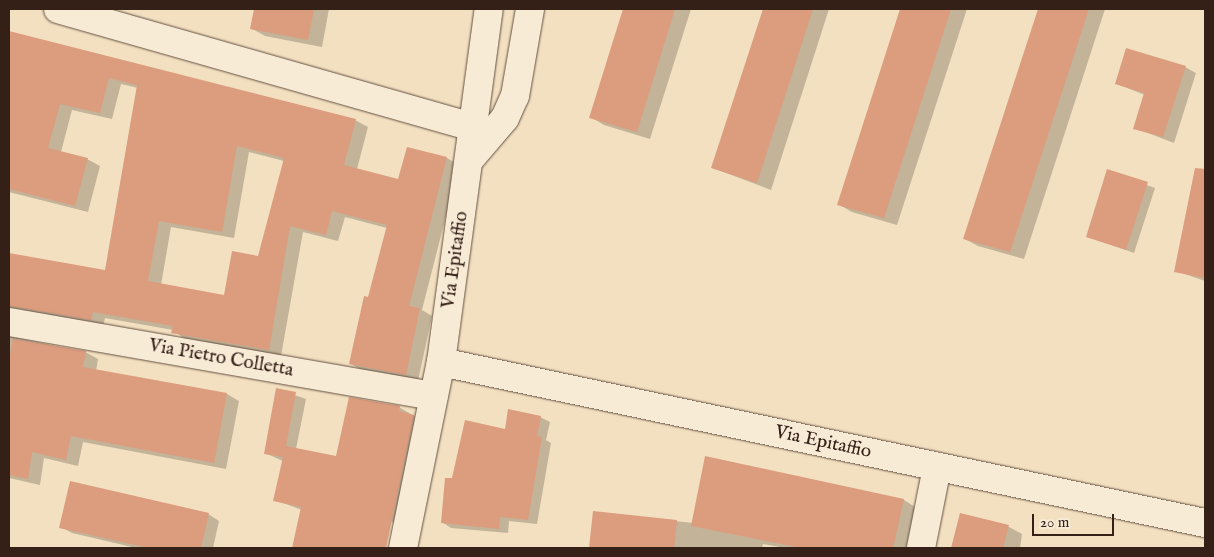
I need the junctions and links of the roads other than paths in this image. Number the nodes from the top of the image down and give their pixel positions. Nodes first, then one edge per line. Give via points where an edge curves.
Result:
1 (58, 9) edge
2 (489, 9) edge
3 (530, 9) edge
4 (483, 130) junction
5 (9, 322) edge
6 (442, 362) junction
7 (434, 396) junction
8 (937, 467) junction
9 (1205, 523) edge
10 (403, 548) edge
11 (921, 548) edge

1 - 4 street
2 - 4 street, Via Epitaffio
3 - 4 street via 515,96 505,118
4 - 6 street, Via Epitaffio via 471,158
5 - 7 street, Via Pietro Colletta
6 - 7 street, Via Epitaffio
6 - 8 street, Via Epitaffio
7 - 10 street, Via Epitaffio
8 - 9 street, Via Epitaffio
8 - 11 street

